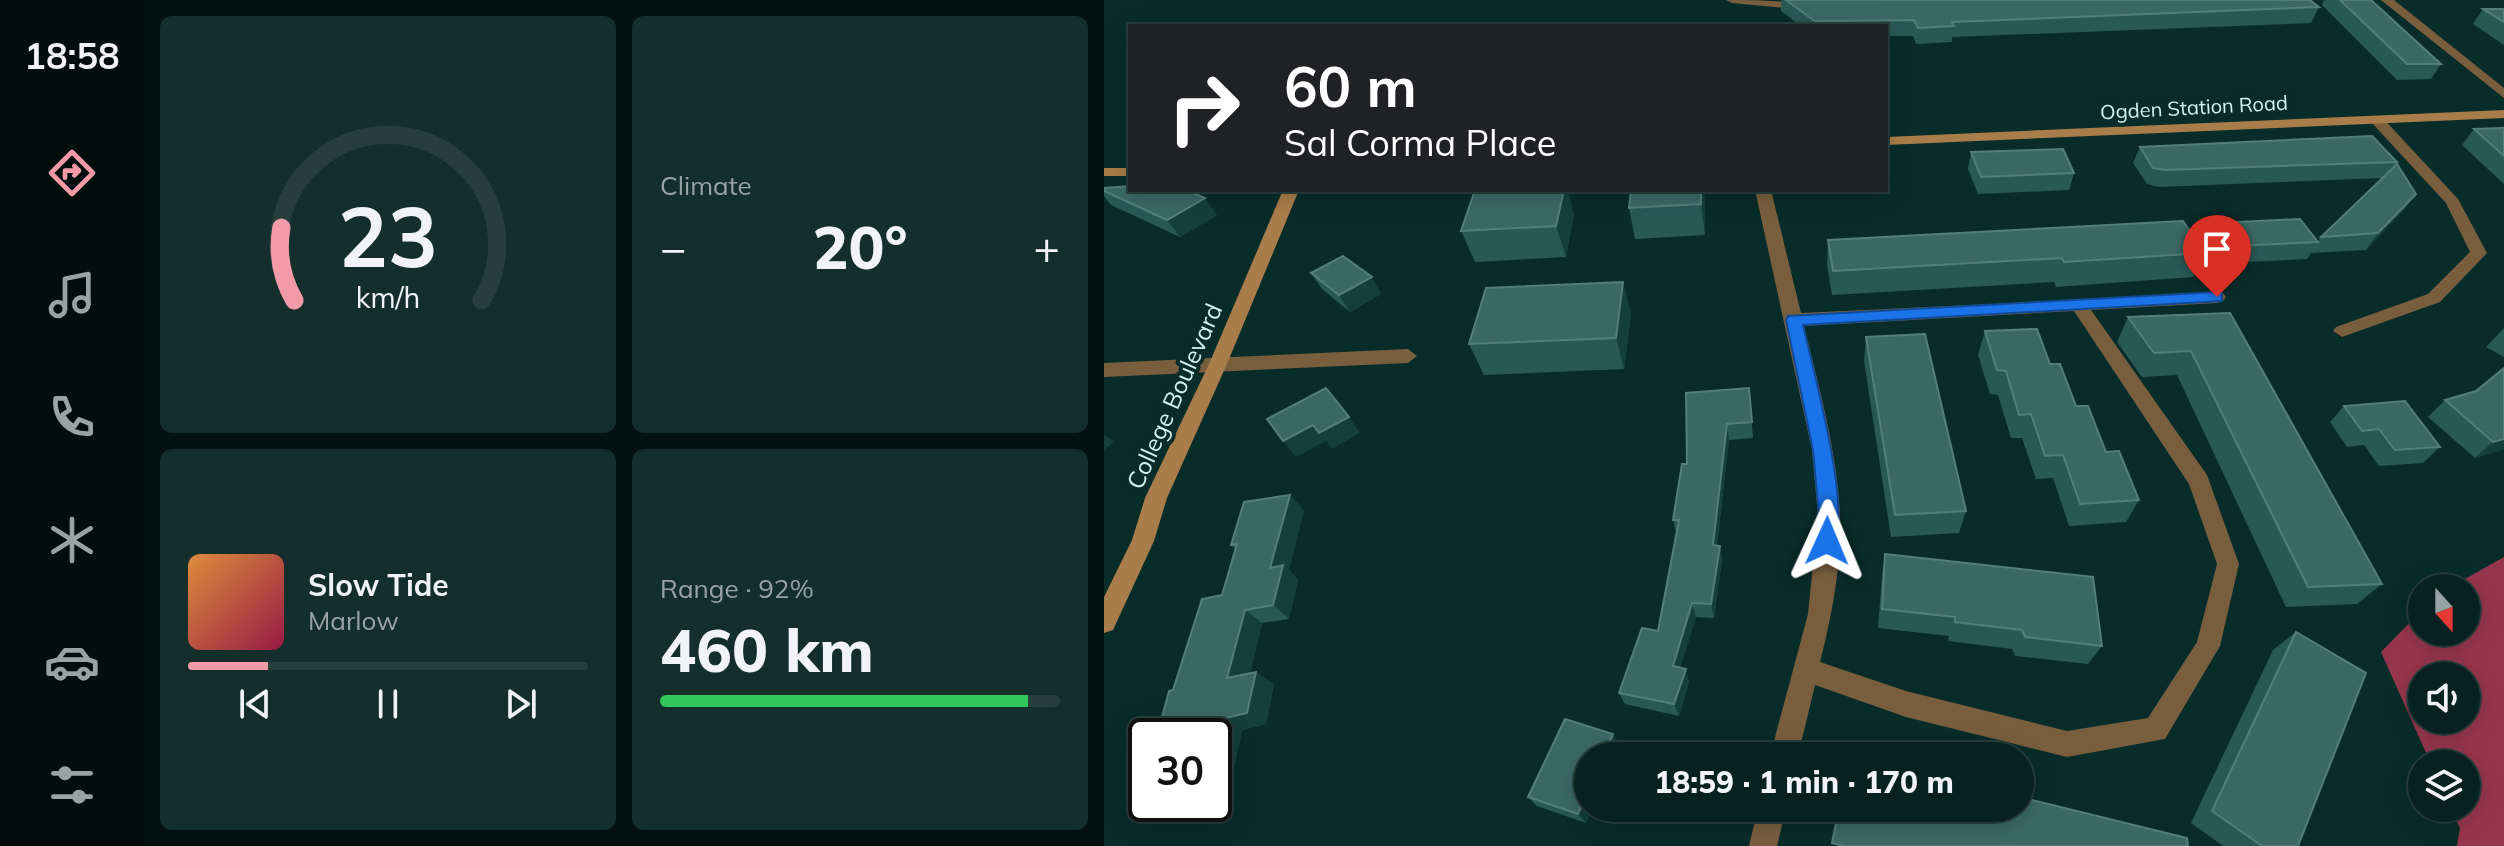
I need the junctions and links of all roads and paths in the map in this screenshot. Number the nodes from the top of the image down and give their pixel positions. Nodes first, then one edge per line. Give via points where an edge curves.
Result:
1 (1732, 0) edge
2 (2387, 0) edge
3 (1817, 6) edge
4 (2504, 94) edge
5 (2504, 114) edge
6 (2376, 119) junction
7 (1888, 141) edge
8 (1104, 172) edge
9 (1128, 172) edge
10 (1290, 192) edge
11 (1763, 192) edge
12 (2217, 297) dead end
13 (2078, 304) junction
14 (1794, 320) junction
15 (2342, 331) dead end
16 (1408, 356) dead end
17 (1218, 364) junction
18 (1104, 370) edge
19 (1104, 622) edge
20 (1806, 669) junction
21 (1788, 742) edge
22 (1769, 822) edge
23 (1763, 846) edge

1 - 3 street
2 - 4 street
5 - 6 street, Ogden Station Road
6 - 7 street, Ogden Station Road
6 - 15 street via 2453,202 2479,253 2434,298
8 - 9 street
10 - 17 street, College Boulevard
11 - 14 street
12 - 13 street
13 - 14 street
13 - 20 street via 2199,481 2228,564 2208,646 2156,730 2067,744 1906,704
14 - 20 street via 1822,450 1829,516 1820,614
16 - 17 street
17 - 18 street
17 - 19 street, College Boulevard
20 - 21 street
22 - 23 street

